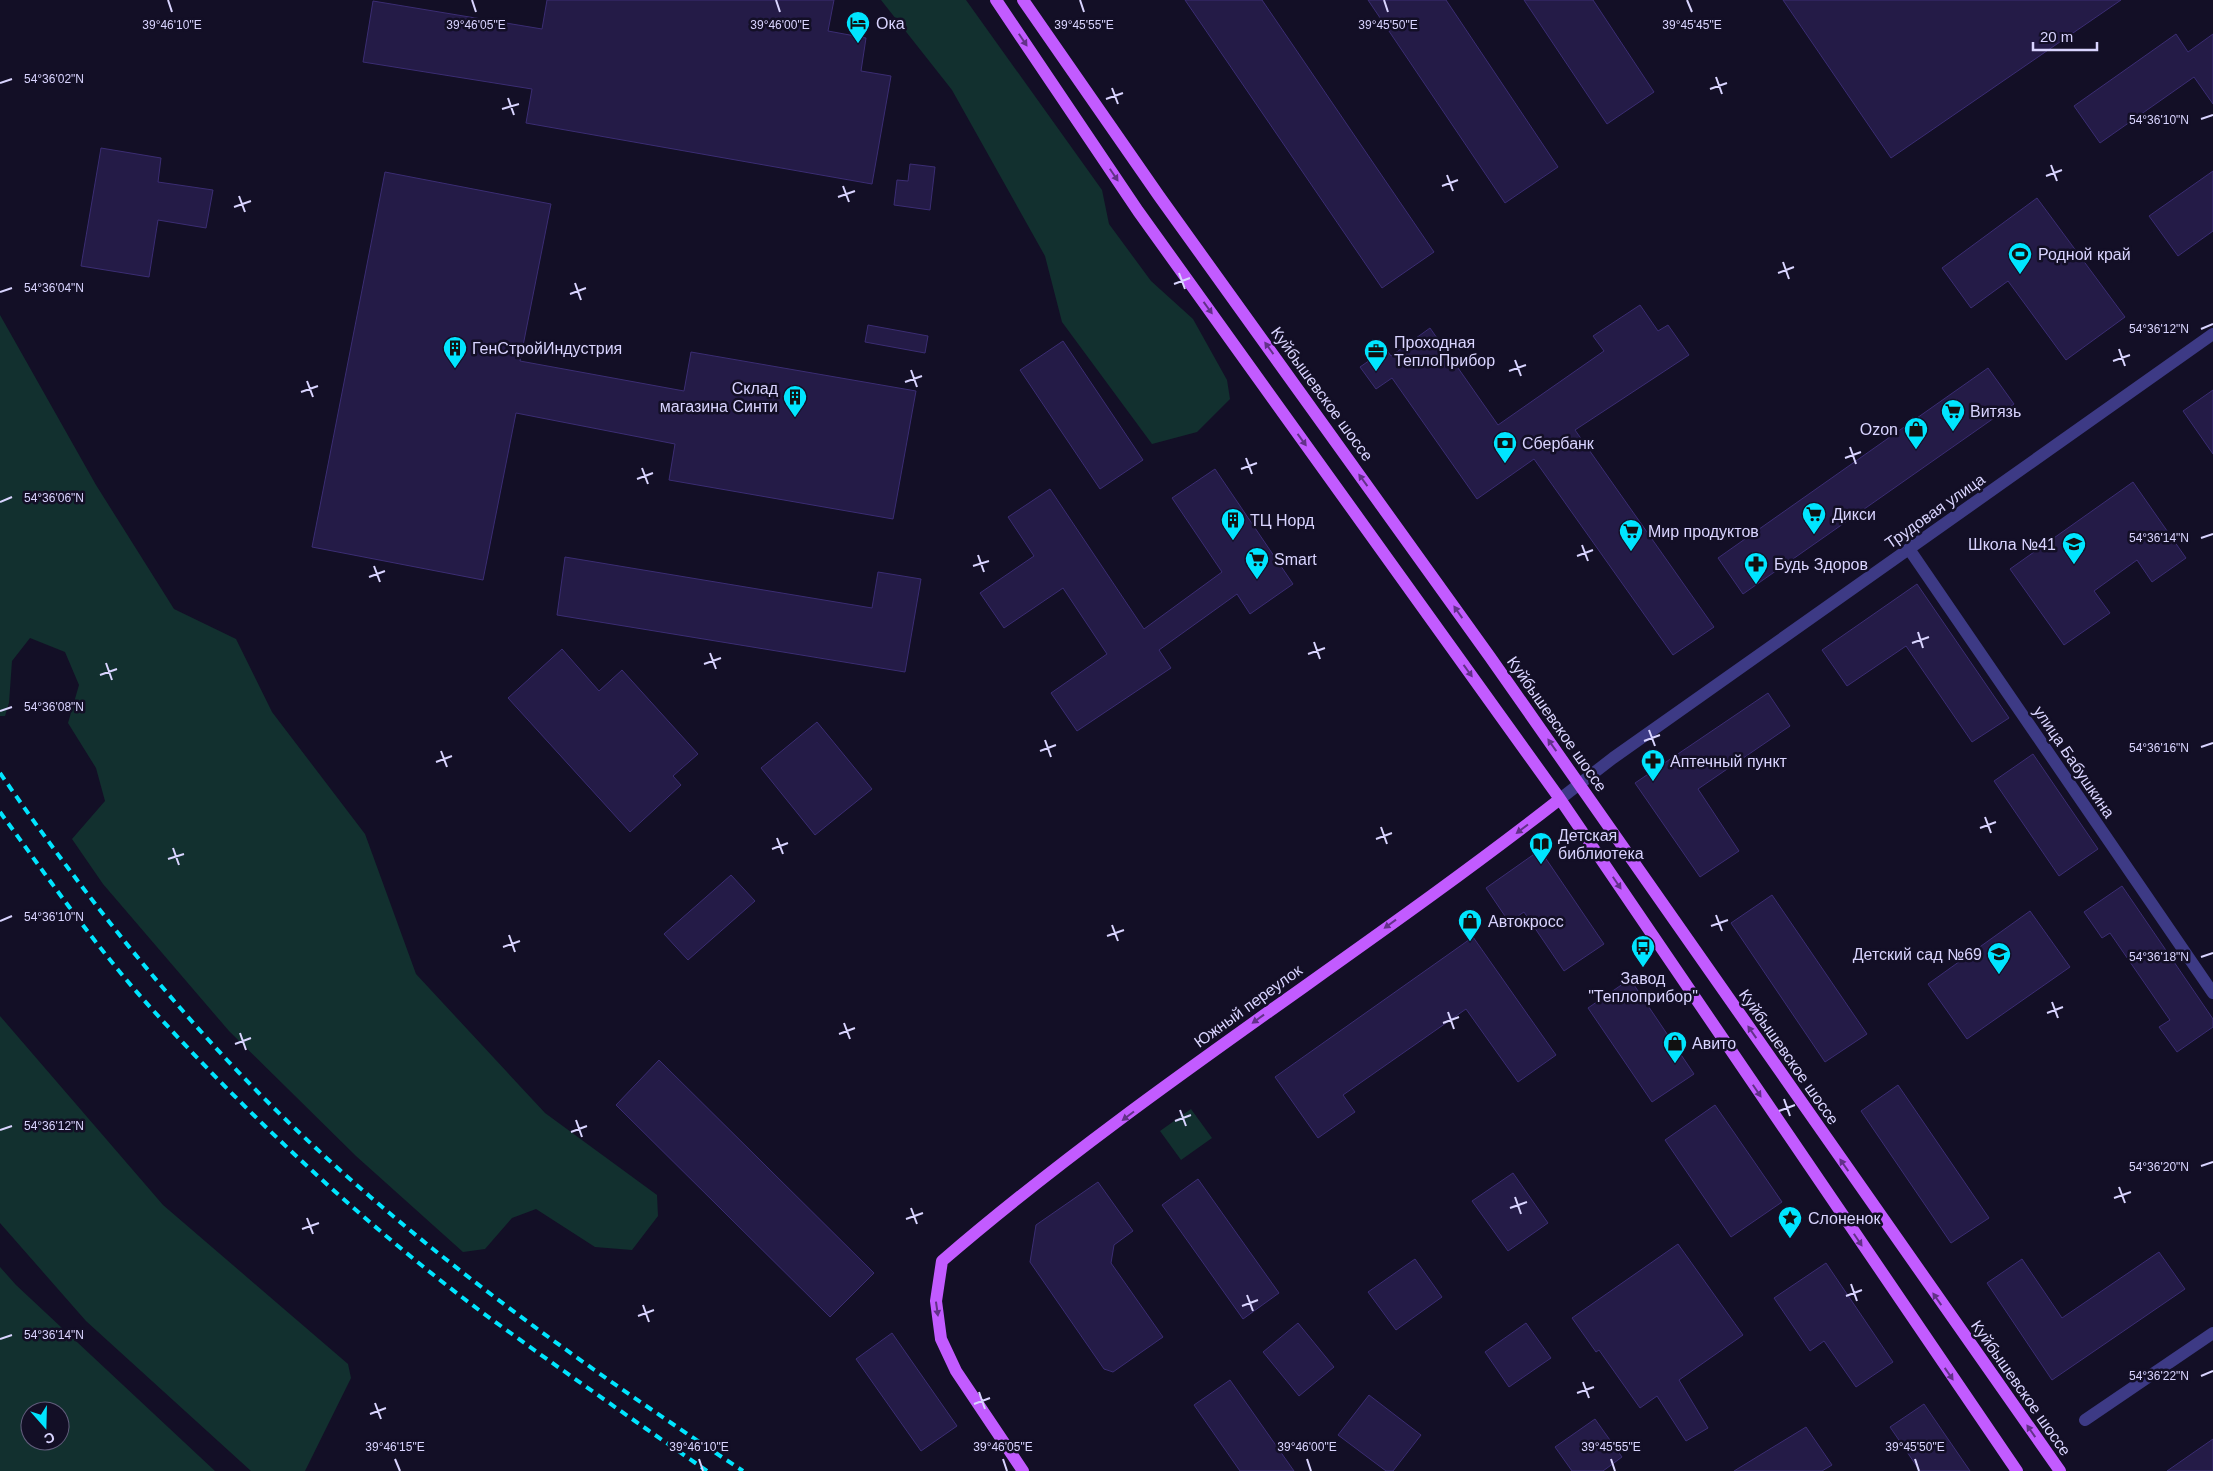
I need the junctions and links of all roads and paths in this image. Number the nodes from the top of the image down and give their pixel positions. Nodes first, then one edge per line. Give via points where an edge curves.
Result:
1 (996, 0) edge
2 (1023, 0) edge
3 (2213, 334) edge
4 (1909, 549) junction
5 (1579, 785) junction
6 (1560, 799) junction
7 (2213, 993) edge
8 (2213, 1333) edge
9 (2085, 1420) dead end
10 (1023, 1471) edge
11 (2017, 1471) edge
12 (2060, 1471) edge

1 -> 6 main road via 1138,211
5 -> 2 main road, Куйбышевское шоссе
3 - 4 street, Трудовая улица
4 - 5 street, Трудовая улица
4 - 7 street, улица Бабушкина
5 - 6 street, Южный переулок
12 -> 5 main road, Куйбышевское шоссе
6 -> 10 main road, Южный переулок via 1465,872 1218,1048 1008,1204 942,1261 936,1301 941,1339 956,1371
6 -> 11 main road
8 - 9 street

